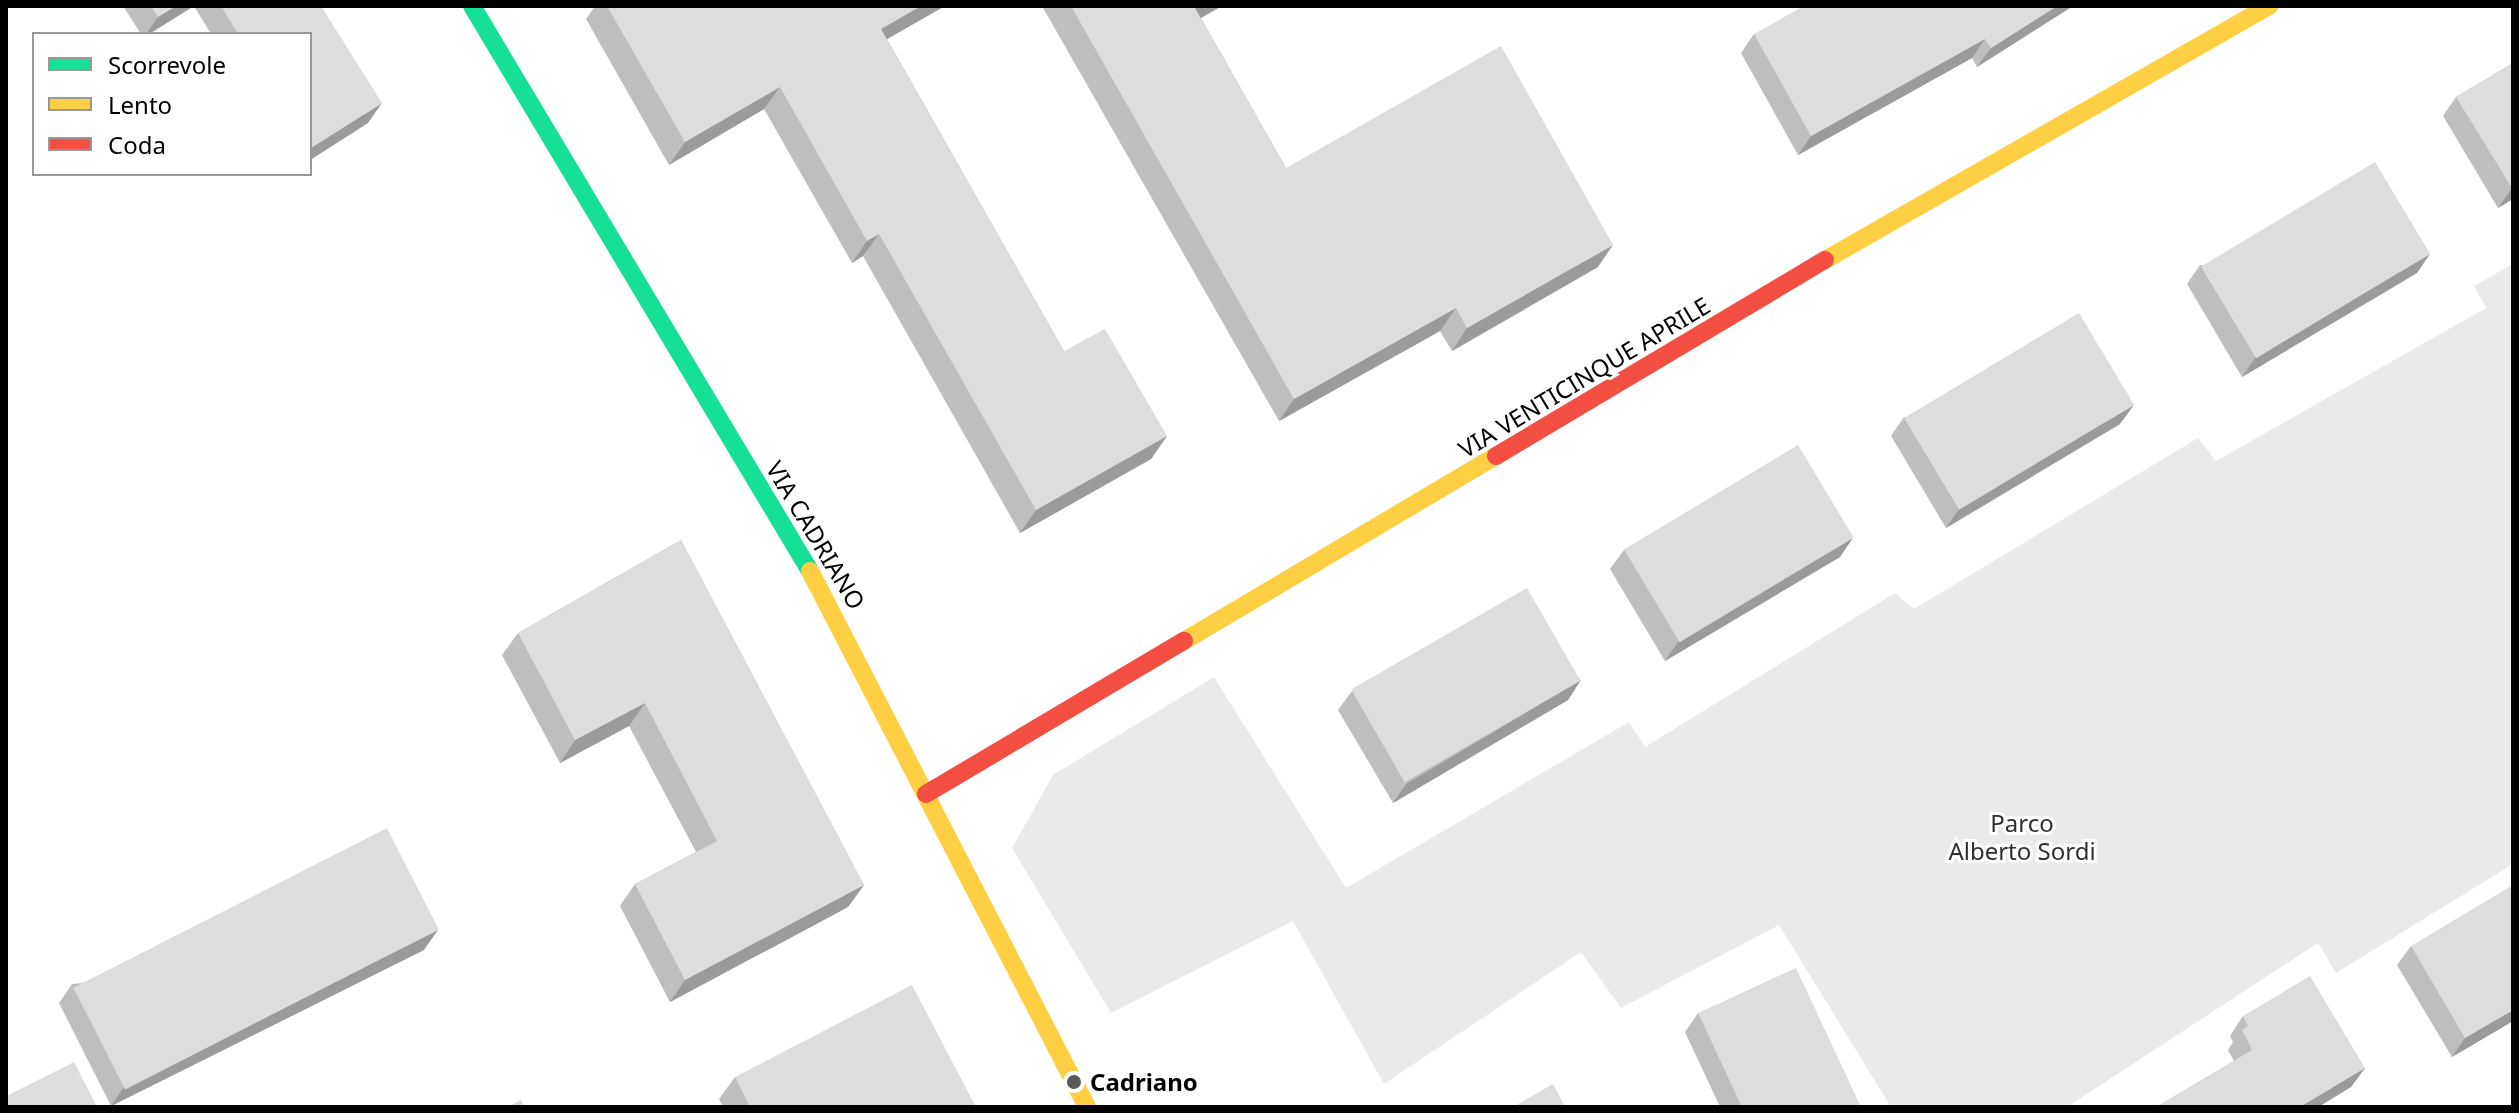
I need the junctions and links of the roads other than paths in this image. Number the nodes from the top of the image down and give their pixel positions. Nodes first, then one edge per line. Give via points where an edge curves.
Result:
1 (472, 6) edge
2 (2269, 6) edge
3 (926, 794) junction
4 (1087, 1107) edge

1 - 3 street, VIA CADRIANO via 840,621
2 - 3 street, VIA VENTICINQUE APRILE via 2008,152
3 - 4 street, VIA CADRIANO

